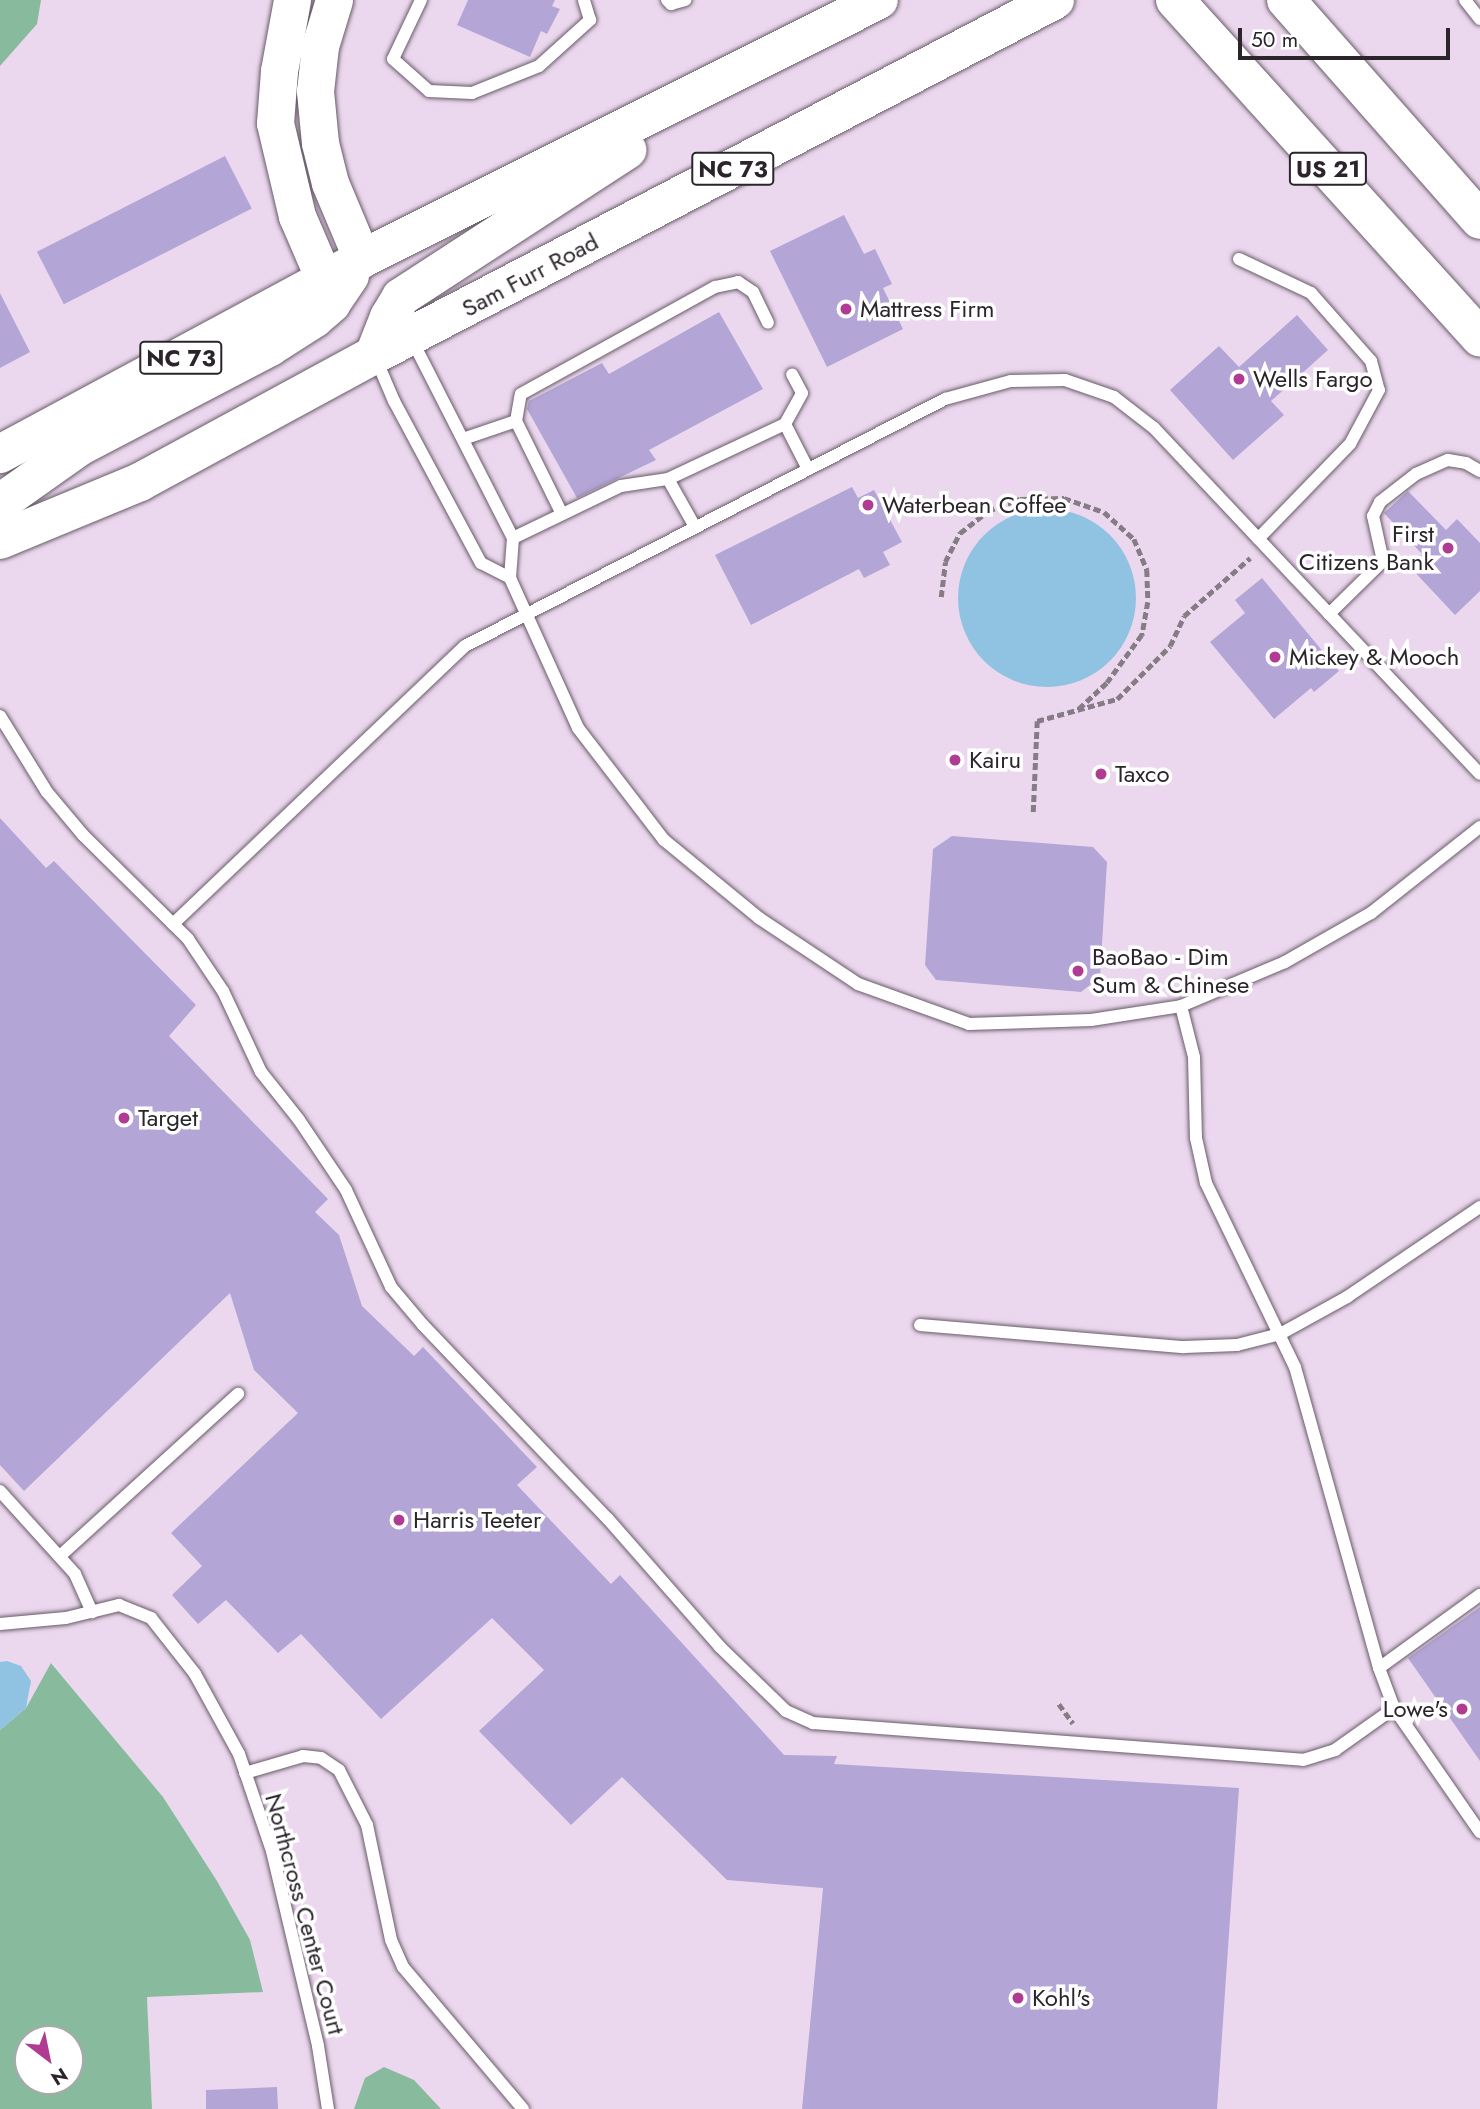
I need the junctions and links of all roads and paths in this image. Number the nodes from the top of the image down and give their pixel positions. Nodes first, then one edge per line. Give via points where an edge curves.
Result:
1 (292, 0) edge
2 (334, 0) edge
3 (421, 0) edge
4 (584, 0) edge
5 (667, 0) edge
6 (685, 0) edge
7 (879, 0) edge
8 (1055, 0) edge
9 (1175, 0) edge
10 (1286, 0) edge
11 (1465, 0) edge
12 (1480, 19) edge
13 (799, 41) junction
14 (1480, 220) edge
15 (1239, 259) dead end
16 (362, 260) junction
17 (325, 281) junction
18 (768, 323) dead end
19 (410, 337) junction
20 (1480, 338) edge
21 (374, 355) junction
22 (792, 374) dead end
23 (516, 421) junction
24 (785, 424) junction
25 (463, 439) junction
26 (0, 454) edge
27 (808, 469) junction
28 (1480, 471) edge
29 (668, 479) junction
30 (0, 503) edge
31 (562, 514) junction
32 (695, 527) junction
33 (513, 538) junction
34 (0, 540) edge
35 (1261, 542) junction
36 (510, 578) junction
37 (941, 597) dead end
38 (525, 613) junction
39 (1329, 614) junction
40 (1078, 710) junction
41 (0, 716) edge
42 (12, 737) junction
43 (0, 743) edge
44 (1480, 774) edge
45 (1033, 812) dead end
46 (1480, 827) edge
47 (173, 924) junction
48 (1181, 1006) junction
49 (1480, 1207) edge
50 (920, 1325) dead end
51 (1280, 1334) junction
52 (238, 1394) dead end
53 (0, 1491) edge
54 (60, 1556) junction
55 (1480, 1595) edge
56 (92, 1612) junction
57 (0, 1624) edge
58 (1379, 1668) junction
59 (1394, 1708) junction
60 (245, 1773) junction
61 (1480, 1832) edge
62 (328, 2109) edge
63 (523, 2109) edge

1 - 17 main road via 275,123 297,216
2 - 16 main road via 320,47 320,143 330,183
3 - 4 lane via 393,59 429,90 472,93 539,66 590,20
5 - 6 lane via 671,4
7 - 13 main road, NC 73
8 - 19 main road, Sam Furr Road / NC 73
9 - 20 main road, US 21
10 - 14 main road
11 - 12 lane
13 - 16 main road, NC 73
13 - 21 main road via 410,291 389,317
15 - 35 lane via 1311,293 1371,361 1379,390 1350,444
16 - 17 main road, NC 73
16 - 30 main road via 331,304 270,348 79,447
17 - 26 main road, NC 73
18 - 23 lane via 752,292 738,282 715,287 521,394
19 - 21 main road, Sam Furr Road / NC 73
19 - 25 lane
21 - 34 main road, Sam Furr Road / NC 73 via 140,482
21 - 36 lane via 481,563
22 - 24 lane via 802,394
23 - 25 lane
23 - 31 lane
24 - 27 lane
24 - 29 lane
25 - 33 lane
27 - 32 lane
27 - 35 lane via 945,399 1011,381 1065,380 1114,397 1154,428
28 - 39 lane via 1448,460 1416,474 1380,502 1373,516 1383,561
29 - 31 lane via 621,486
29 - 32 lane
31 - 33 lane
32 - 38 lane
33 - 36 lane
35 - 39 lane
35 - 40 path via 1184,616 1170,646 1117,699
36 - 38 lane
37 - 40 path via 945,562 960,533 988,511 1020,499 1064,498 1104,512 1134,539 1147,570 1148,602 1142,635 1107,683
38 - 47 lane via 457,652
38 - 48 lane via 578,728 664,840 759,918 858,984 969,1024 1091,1020
39 - 44 lane
40 - 45 path via 1037,721
41 - 42 lane
42 - 43 lane
42 - 47 lane via 47,792 83,835
46 - 48 lane via 1371,913 1285,962
47 - 59 lane via 223,991 261,1072 346,1190 391,1287 608,1519 719,1646 786,1711 813,1723 1303,1760 1335,1750
48 - 51 lane via 1194,1057 1196,1138 1206,1183
49 - 51 lane via 1347,1297
50 - 51 lane via 1184,1347 1237,1345
51 - 58 lane via 1295,1367
52 - 54 lane
53 - 54 lane
54 - 56 lane via 75,1574
55 - 58 lane
56 - 57 lane, Northcross Center Court
56 - 60 lane, Northcross Center Court via 119,1605 151,1618 195,1674
58 - 59 lane
59 - 61 lane
60 - 62 lane, Northcross Center Court via 295,1940
60 - 63 lane via 303,1756 321,1758 339,1770 367,1825 391,1940 403,1967

